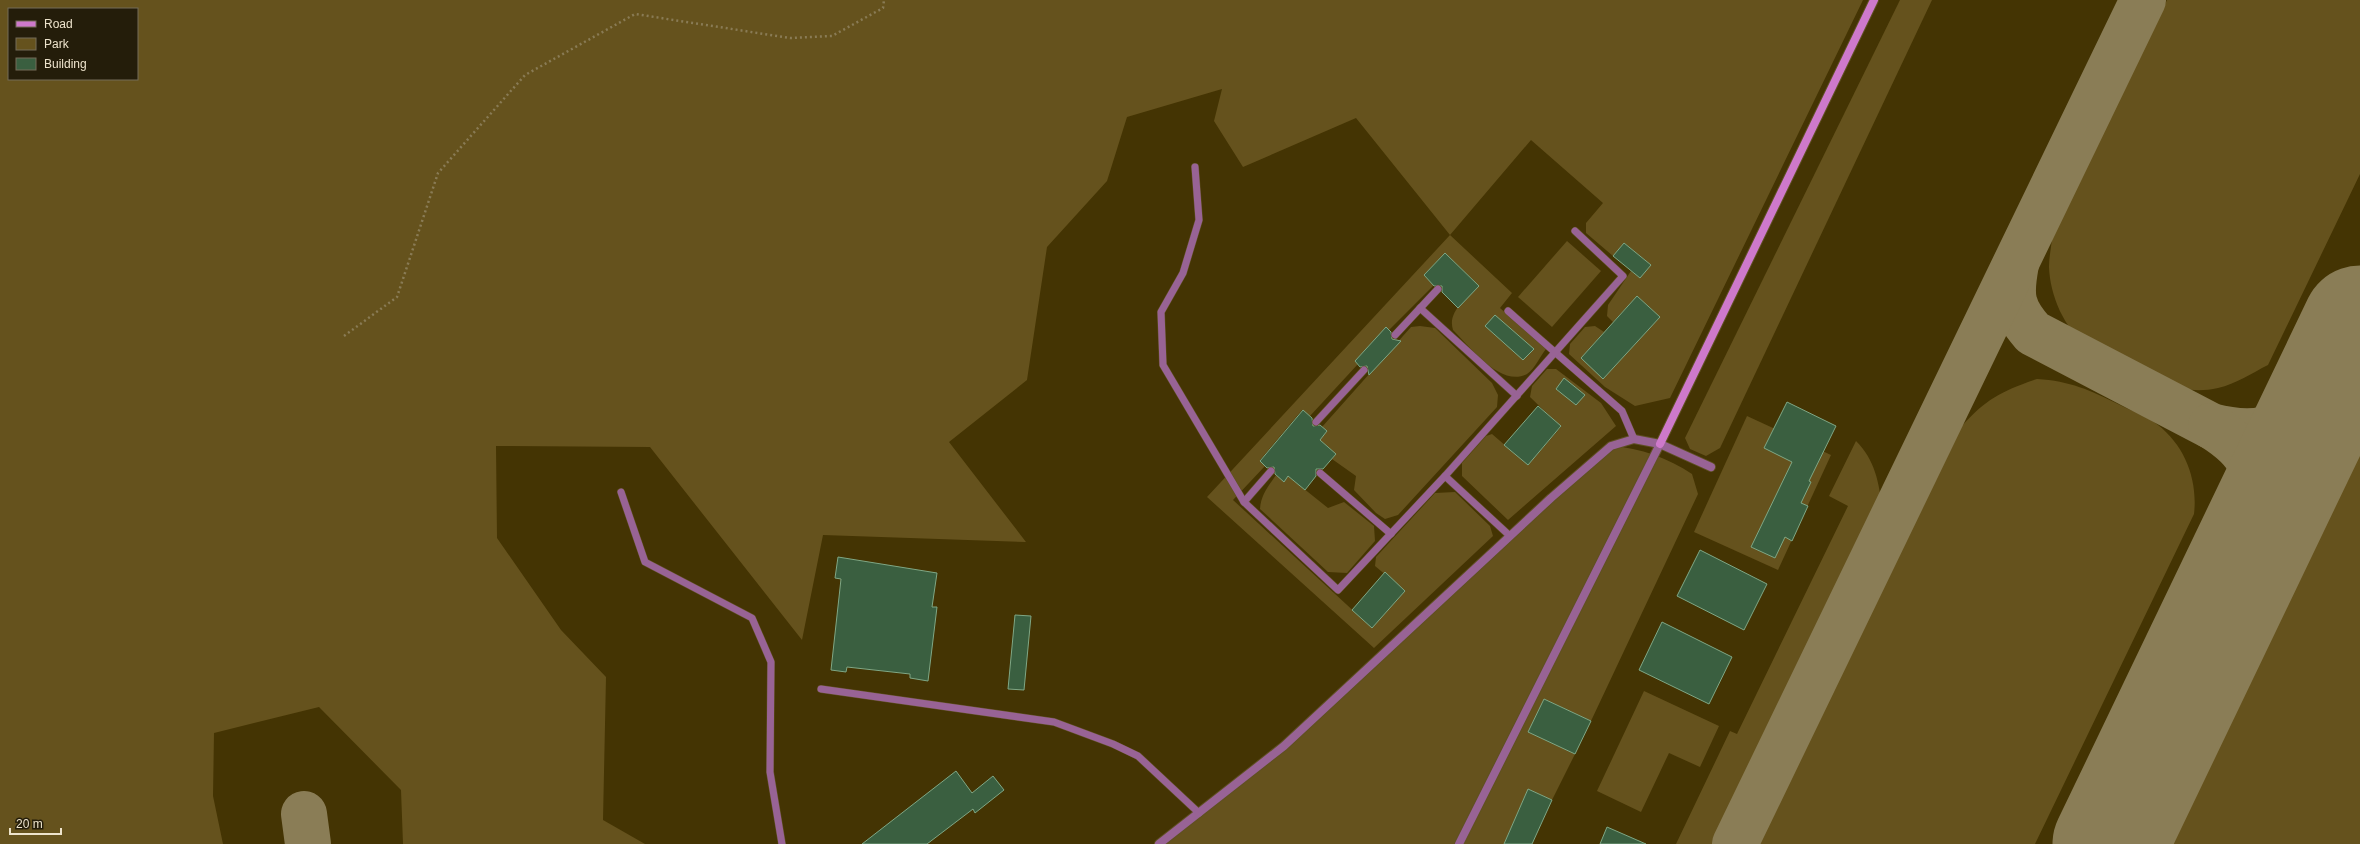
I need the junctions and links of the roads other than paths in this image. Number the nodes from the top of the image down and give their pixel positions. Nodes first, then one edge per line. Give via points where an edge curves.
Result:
1 (1874, 0) edge
2 (1195, 167) dead end
3 (1575, 232) dead end
4 (1438, 289) dead end
5 (1420, 308) junction
6 (1508, 311) dead end
7 (1395, 335) dead end
8 (1556, 353) junction
9 (1364, 370) dead end
10 (1517, 396) junction
11 (1316, 422) dead end
12 (1634, 439) junction
13 (1660, 444) junction
14 (1712, 467) dead end
15 (1271, 471) dead end
16 (1320, 473) dead end
17 (1445, 476) junction
18 (621, 492) dead end
19 (1244, 502) junction
20 (1391, 534) junction
21 (1510, 536) junction
22 (821, 689) dead end
23 (1199, 813) junction
24 (782, 844) edge
25 (1159, 844) edge
26 (1459, 844) edge

1 - 13 street
2 - 19 lane via 1200,220 1183,273 1161,312 1163,365
3 - 8 lane via 1623,276
4 - 5 lane
5 - 7 lane
5 - 10 lane
6 - 8 lane
8 - 10 lane
8 - 12 lane via 1622,411
9 - 11 lane
10 - 17 lane
12 - 13 street
12 - 21 street via 1611,446
13 - 14 street
13 - 26 street
15 - 19 lane
16 - 20 lane
17 - 20 lane
17 - 21 lane
18 - 24 lane via 645,562 752,618 771,662 770,772
19 - 20 lane via 1338,590
21 - 23 street via 1284,746
22 - 23 lane via 1054,722 1138,756
23 - 25 street

